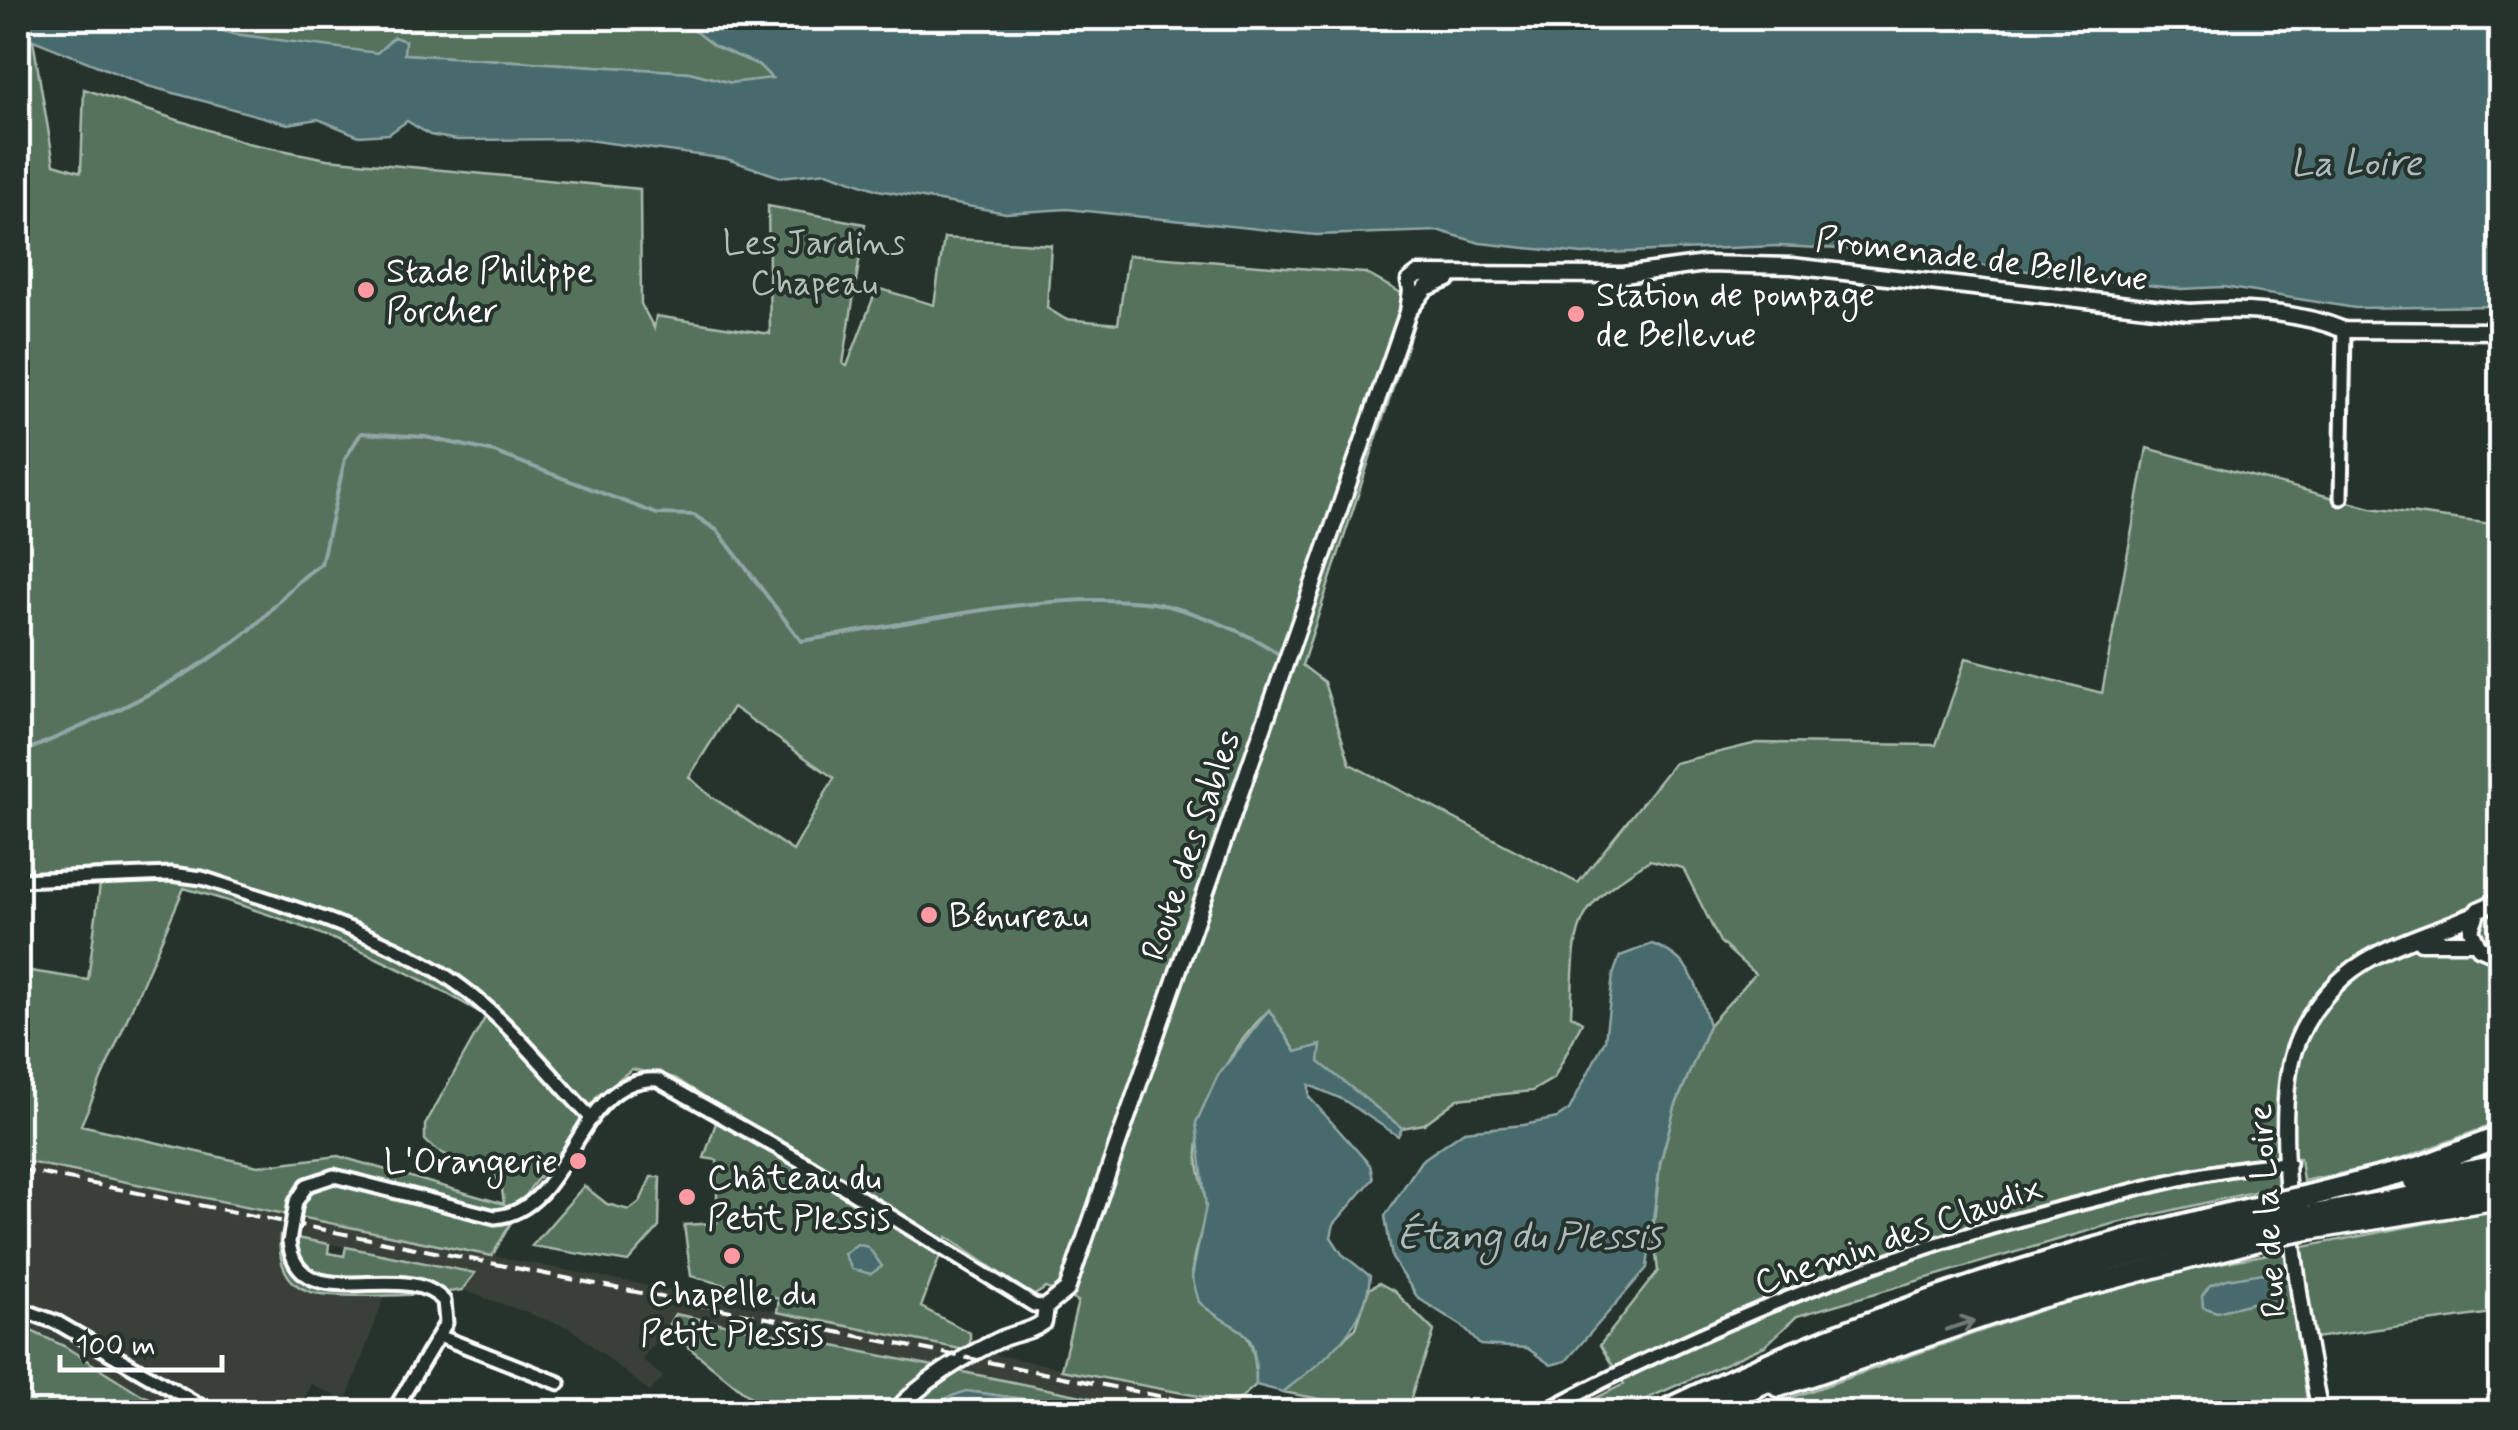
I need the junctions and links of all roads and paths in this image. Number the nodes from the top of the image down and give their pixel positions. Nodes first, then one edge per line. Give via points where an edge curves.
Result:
1 (1421, 287) joint
2 (2344, 330) junction
3 (2500, 332) edge
4 (2341, 498) dead end
5 (18, 880) edge
6 (2500, 900) edge
7 (2475, 914) junction
8 (2411, 942) junction
9 (2475, 942) junction
10 (2500, 956) edge
11 (592, 1119) junction
12 (2500, 1137) edge
13 (2288, 1163) junction
14 (2500, 1166) edge
15 (2500, 1182) edge
16 (2343, 1190) junction
17 (2500, 1199) edge
18 (2308, 1214) junction
19 (2277, 1220) junction
20 (18, 1308) edge
21 (1046, 1308) junction
22 (439, 1336) junction
23 (560, 1383) dead end
24 (211, 1412) edge
25 (393, 1412) edge
26 (895, 1412) edge
27 (1542, 1412) edge
28 (1663, 1412) edge
29 (1699, 1412) edge
30 (2320, 1412) edge

1 - 2 street, Promenade de Bellevue via 1454,276 1792,266 2189,312 2293,317
1 - 21 street, Route des Sables via 1067,1290
2 - 3 street, Promenade de Bellevue
2 - 4 street
5 - 11 street via 202,878 397,950 484,1007
6 - 7 street, Rue de la Loire
7 - 8 street, Rue de la Loire
7 - 9 street
8 - 9 street, Rue de la Loire
8 - 13 street, Rue de la Loire via 2362,962 2308,1020 2287,1086
9 - 10 street
11 - 21 street via 626,1086 645,1079 670,1085
11 - 22 street, bridge via 535,1200 508,1216 334,1176 308,1186 296,1202 289,1242 296,1266 310,1278 403,1284 438,1294 447,1310
12 - 16 highway
13 - 27 street, Chemin des Claudix via 2150,1186 1918,1250 1715,1326
13 - 30 street, Rue de la Loire via 2306,1343
14 - 16 highway
15 - 18 highway
16 - 18 highway
17 - 18 highway
18 - 19 highway, bridge
19 - 28 highway via 2110,1243 1972,1286 1816,1344
29 -> 19 highway via 2024,1285
20 - 24 street via 58,1322
21 - 26 street, Route des Sables via 1044,1322 1032,1332 981,1349
22 - 23 street
22 - 25 street

